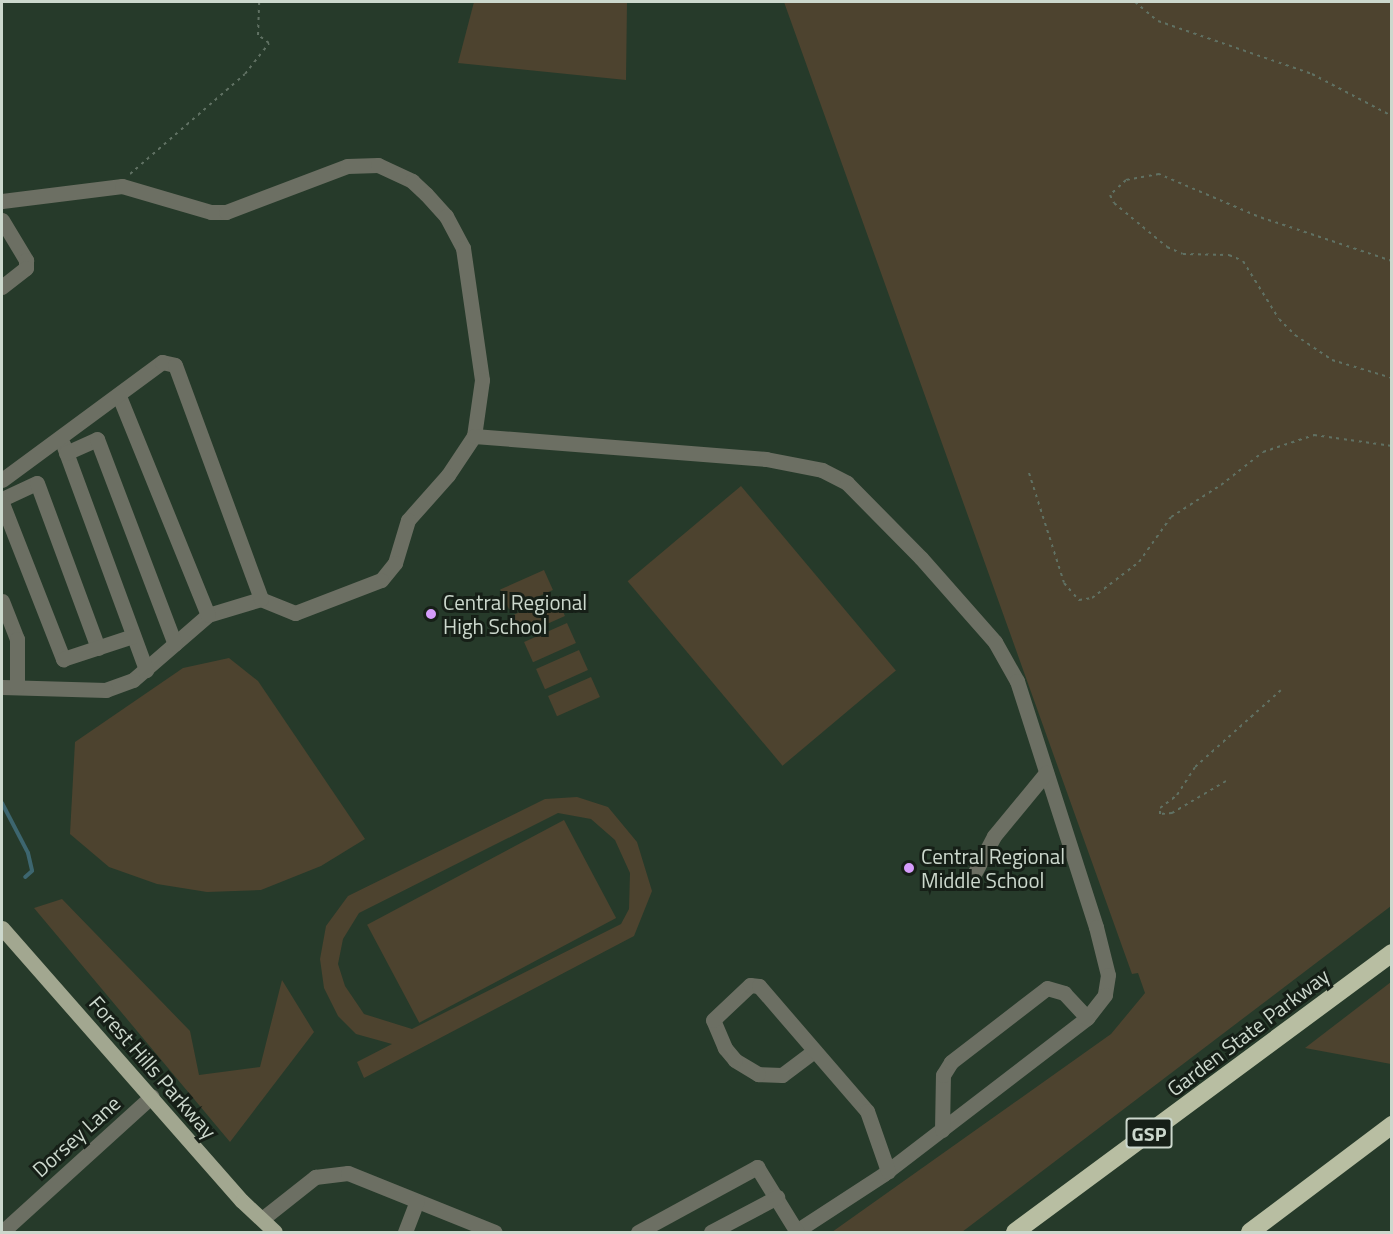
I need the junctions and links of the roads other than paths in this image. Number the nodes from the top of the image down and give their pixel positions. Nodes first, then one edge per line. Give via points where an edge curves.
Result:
1 (2, 201) edge
2 (2, 220) edge
3 (2, 286) edge
4 (119, 396) junction
5 (474, 436) junction
6 (61, 438) junction
7 (66, 453) junction
8 (2, 480) edge
9 (2, 501) edge
10 (261, 599) junction
11 (2, 601) edge
12 (208, 615) junction
13 (133, 636) junction
14 (175, 644) junction
15 (98, 648) junction
16 (146, 670) junction
17 (9, 687) edge
18 (1046, 773) junction
19 (974, 874) dead end
20 (2, 928) edge
21 (1392, 952) edge
22 (1087, 1018) junction
23 (814, 1051) junction
24 (152, 1096) junction
25 (1392, 1125) edge
26 (942, 1130) junction
27 (888, 1171) junction
28 (777, 1197) junction
29 (417, 1201) junction
30 (262, 1219) junction
31 (2, 1232) edge
32 (796, 1232) edge
33 (1015, 1232) edge
34 (274, 1233) edge
35 (405, 1233) edge
36 (495, 1233) edge
37 (638, 1233) edge
38 (711, 1233) edge
39 (1250, 1233) edge

1 - 5 street via 127,188 211,213 238,208 296,183 364,163 386,168 412,181 446,216 463,248 483,380
2 - 3 street via 26,260 26,268
4 - 6 street
4 - 10 street via 162,362 175,365
4 - 12 street
5 - 10 street via 448,475 408,520 395,563 381,580 295,613
5 - 18 street via 766,459 822,470 847,483 921,558 995,642 1017,681
6 - 7 street
6 - 8 street
7 - 13 street
7 - 14 street via 97,439
9 - 15 street via 63,659
9 - 15 street via 37,483
10 - 12 street
11 - 17 street via 17,639
12 - 14 street
13 - 15 street
13 - 16 street
14 - 16 street
16 - 17 street via 133,681 106,690
18 - 19 street via 994,836
18 - 22 street via 1108,975 1105,995
20 - 24 main road, Forest Hills Parkway
21 - 33 highway, Garden State Parkway / GSP
22 - 26 street
22 - 26 street via 1054,987 1047,988 947,1066
23 - 23 street via 759,986 750,985 713,1020 730,1054 758,1074 782,1075
23 - 27 street via 867,1111
24 - 30 main road, Forest Hills Parkway
24 - 31 street, Dorsey Lane
25 - 39 highway
26 - 27 street
27 - 32 street
28 - 32 street
28 - 37 street via 760,1168 753,1168
28 - 38 street
29 - 30 street via 348,1173 330,1174 300,1186
29 - 35 street
29 - 36 street
30 - 34 main road, Forest Hills Parkway

